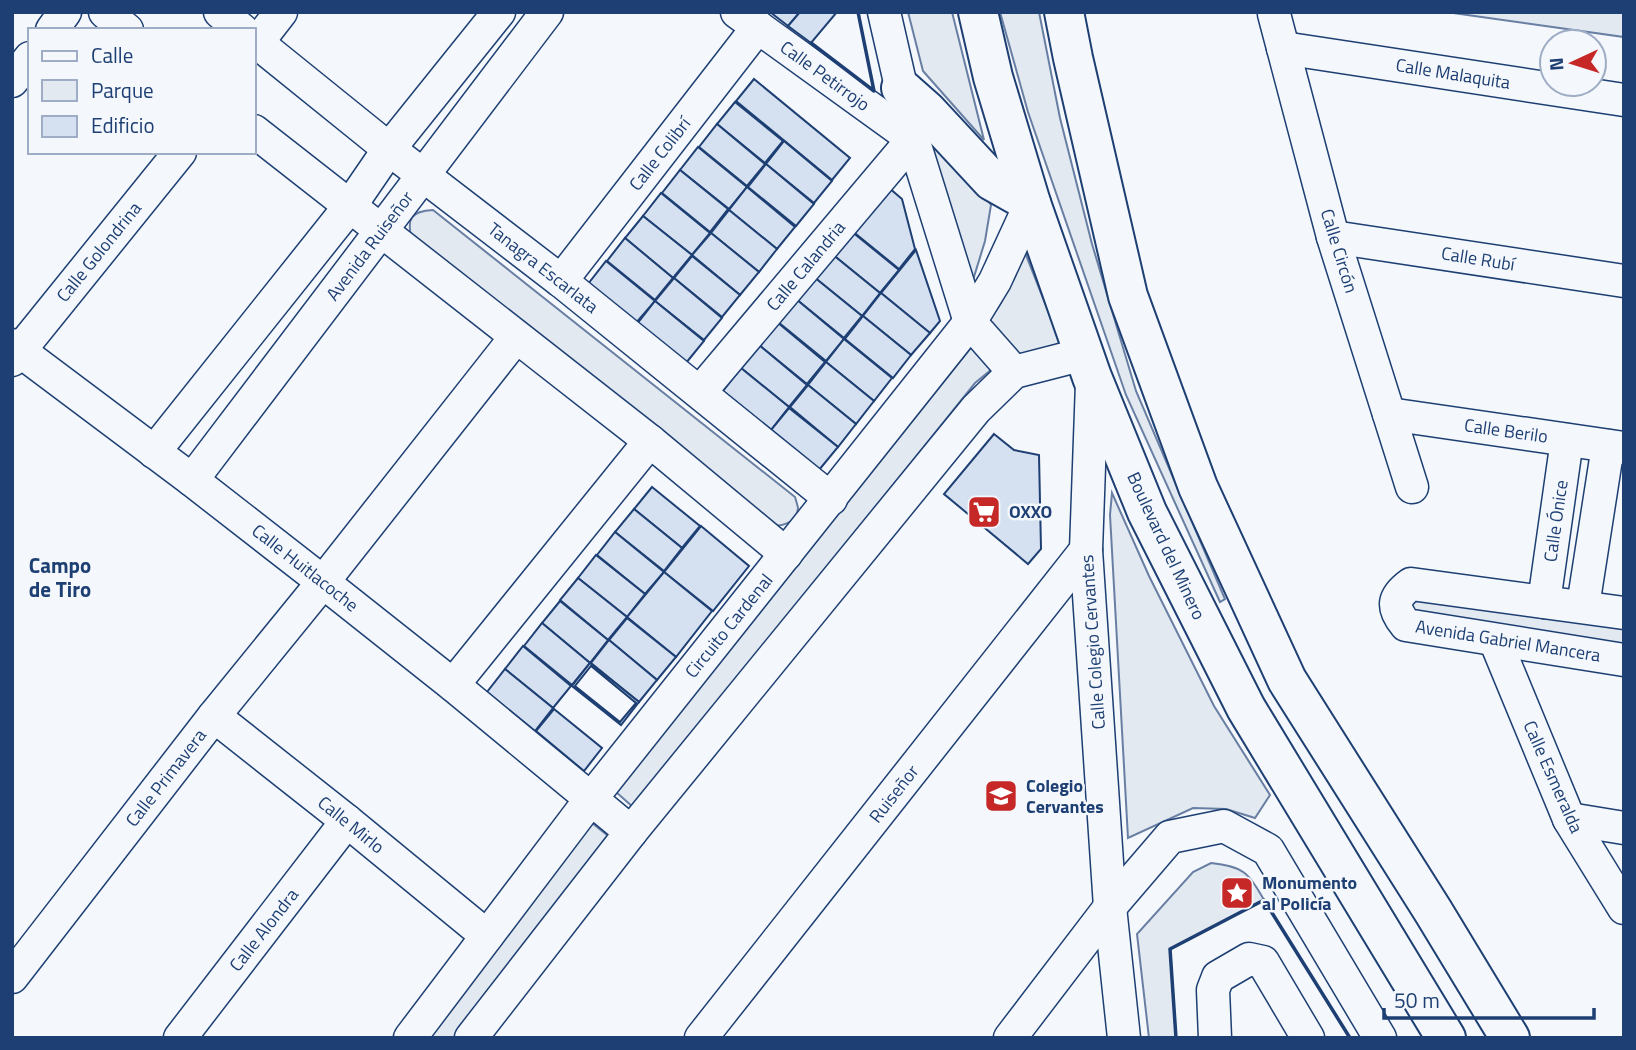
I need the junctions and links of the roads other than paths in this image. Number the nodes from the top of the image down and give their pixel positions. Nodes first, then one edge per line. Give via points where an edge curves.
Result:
1 (65, 12) edge
2 (105, 12) edge
3 (220, 12) edge
4 (281, 12) edge
5 (499, 12) edge
6 (547, 12) edge
7 (884, 12) edge
8 (978, 12) edge
9 (1064, 12) edge
10 (1274, 14) edge
11 (748, 20) edge
12 (53, 28) edge
13 (125, 28) edge
14 (240, 28) edge
15 (256, 33) edge
16 (256, 41) edge
17 (1283, 48) junction
18 (28, 61) edge
19 (12, 81) edge
20 (901, 88) junction
21 (1624, 100) edge
22 (256, 133) edge
23 (913, 139) junction
24 (389, 149) junction
25 (178, 154) edge
26 (424, 175) junction
27 (1031, 203) junction
28 (350, 206) junction
29 (382, 230) junction
30 (1333, 237) junction
31 (561, 281) junction
32 (1624, 281) edge
33 (970, 322) junction
34 (516, 337) junction
35 (15, 352) edge
36 (1088, 365) junction
37 (1014, 372) junction
38 (700, 392) junction
39 (1389, 414) junction
40 (1567, 440) junction
41 (650, 441) junction
42 (1616, 447) edge
43 (154, 452) junction
44 (192, 480) junction
45 (1412, 487) dead end
46 (831, 499) junction
47 (1086, 550) junction
48 (786, 554) junction
49 (323, 582) junction
50 (1545, 602) junction
51 (1583, 606) junction
52 (1624, 612) edge
53 (1495, 640) junction
54 (1624, 660) edge
55 (453, 685) junction
56 (214, 716) junction
57 (590, 800) junction
58 (1569, 820) junction
59 (347, 821) junction
60 (1624, 828) edge
61 (631, 832) junction
62 (1110, 907) junction
63 (1624, 908) edge
64 (486, 936) junction
65 (12, 977) edge
66 (180, 1038) edge
67 (410, 1038) edge
68 (471, 1038) edge
69 (701, 1038) edge
70 (1010, 1038) edge
71 (1124, 1038) edge
72 (1215, 1038) edge
73 (1308, 1038) edge
74 (1380, 1038) edge
75 (1446, 1038) edge
76 (1510, 1038) edge

1 - 12 street
2 - 13 street
3 - 14 street, Tanagra Escarlata
4 - 15 street
5 - 24 street
6 - 26 street, Avenida Ruiseñor
7 - 20 street
8 - 27 main road, Boulevard del Minero
9 - 76 main road via 1128,296 1198,487 1286,680
10 - 17 street, Calle Circón
11 - 23 street, Calle Petirrojo
11 - 31 street, Calle Colibrí
16 - 24 street, Tanagra Escarlata
17 - 21 street, Calle Malaquita
17 - 30 street, Calle Circón
18 - 19 street
20 - 23 street
20 - 27 main road via 992,181
22 - 28 street
23 - 33 street
23 - 38 street, Calle Calandria
24 - 26 street, Tanagra Escarlata
24 - 28 street
25 - 35 street, Calle Golondrina
26 - 29 street, Avenida Ruiseñor
26 - 31 street, Tanagra Escarlata
27 - 33 street, Circuito Cardenal via 995,281
27 - 36 main road, Boulevard del Minero
28 - 29 street
28 - 43 street
29 - 34 street
29 - 44 street, Avenida Ruiseñor
30 - 32 street, Calle Rubí
30 - 39 street, Calle Circón
31 - 38 street, Tanagra Escarlata
33 - 37 street
33 - 46 street, Circuito Cardenal
34 - 41 street
34 - 49 street
35 - 43 street, Calle Huitlacoche
36 - 37 street
36 - 47 street, Calle Colegio Cervantes
36 - 75 main road, Boulevard del Minero via 1147,512 1246,708
37 - 61 street via 976,409
38 - 46 street, Tanagra Escarlata
39 - 40 street, Calle Berilo
39 - 45 street, Calle Circón
40 - 42 street, Calle Berilo
40 - 50 street, Calle Ónice
41 - 48 street
41 - 55 street
42 - 51 street
43 - 44 street, Calle Huitlacoche
44 - 49 street, Calle Huitlacoche
46 - 48 street, Circuito Cardenal
47 - 62 street, Calle Colegio Cervantes
47 - 69 street, Ruiseñor
48 - 57 street, Circuito Cardenal
49 - 55 street, Calle Huitlacoche
49 - 56 street, Calle Primavera
50 - 51 street, Avenida Gabriel Mancera
50 - 53 street, Avenida Gabriel Mancera via 1411,584 1400,592 1395,604 1406,625
51 - 52 street, Avenida Gabriel Mancera
53 - 54 street, Avenida Gabriel Mancera
53 - 58 street, Calle Esmeralda
55 - 57 street, Calle Huitlacoche
56 - 59 street, Calle Mirlo
56 - 65 street, Calle Primavera
57 - 61 street, Calle Huitlacoche
57 - 64 street, Circuito Cardenal
58 - 60 street
58 - 63 street, Calle Esmeralda
59 - 64 street, Calle Mirlo
59 - 66 street, Calle Alondra
61 - 68 street
62 - 70 street
62 - 71 street, Calle Colegio Cervantes
62 - 74 street via 1170,837 1224,825 1268,850
64 - 67 street, Circuito Cardenal
72 - 73 street via 1213,990 1218,977 1250,959 1263,962

